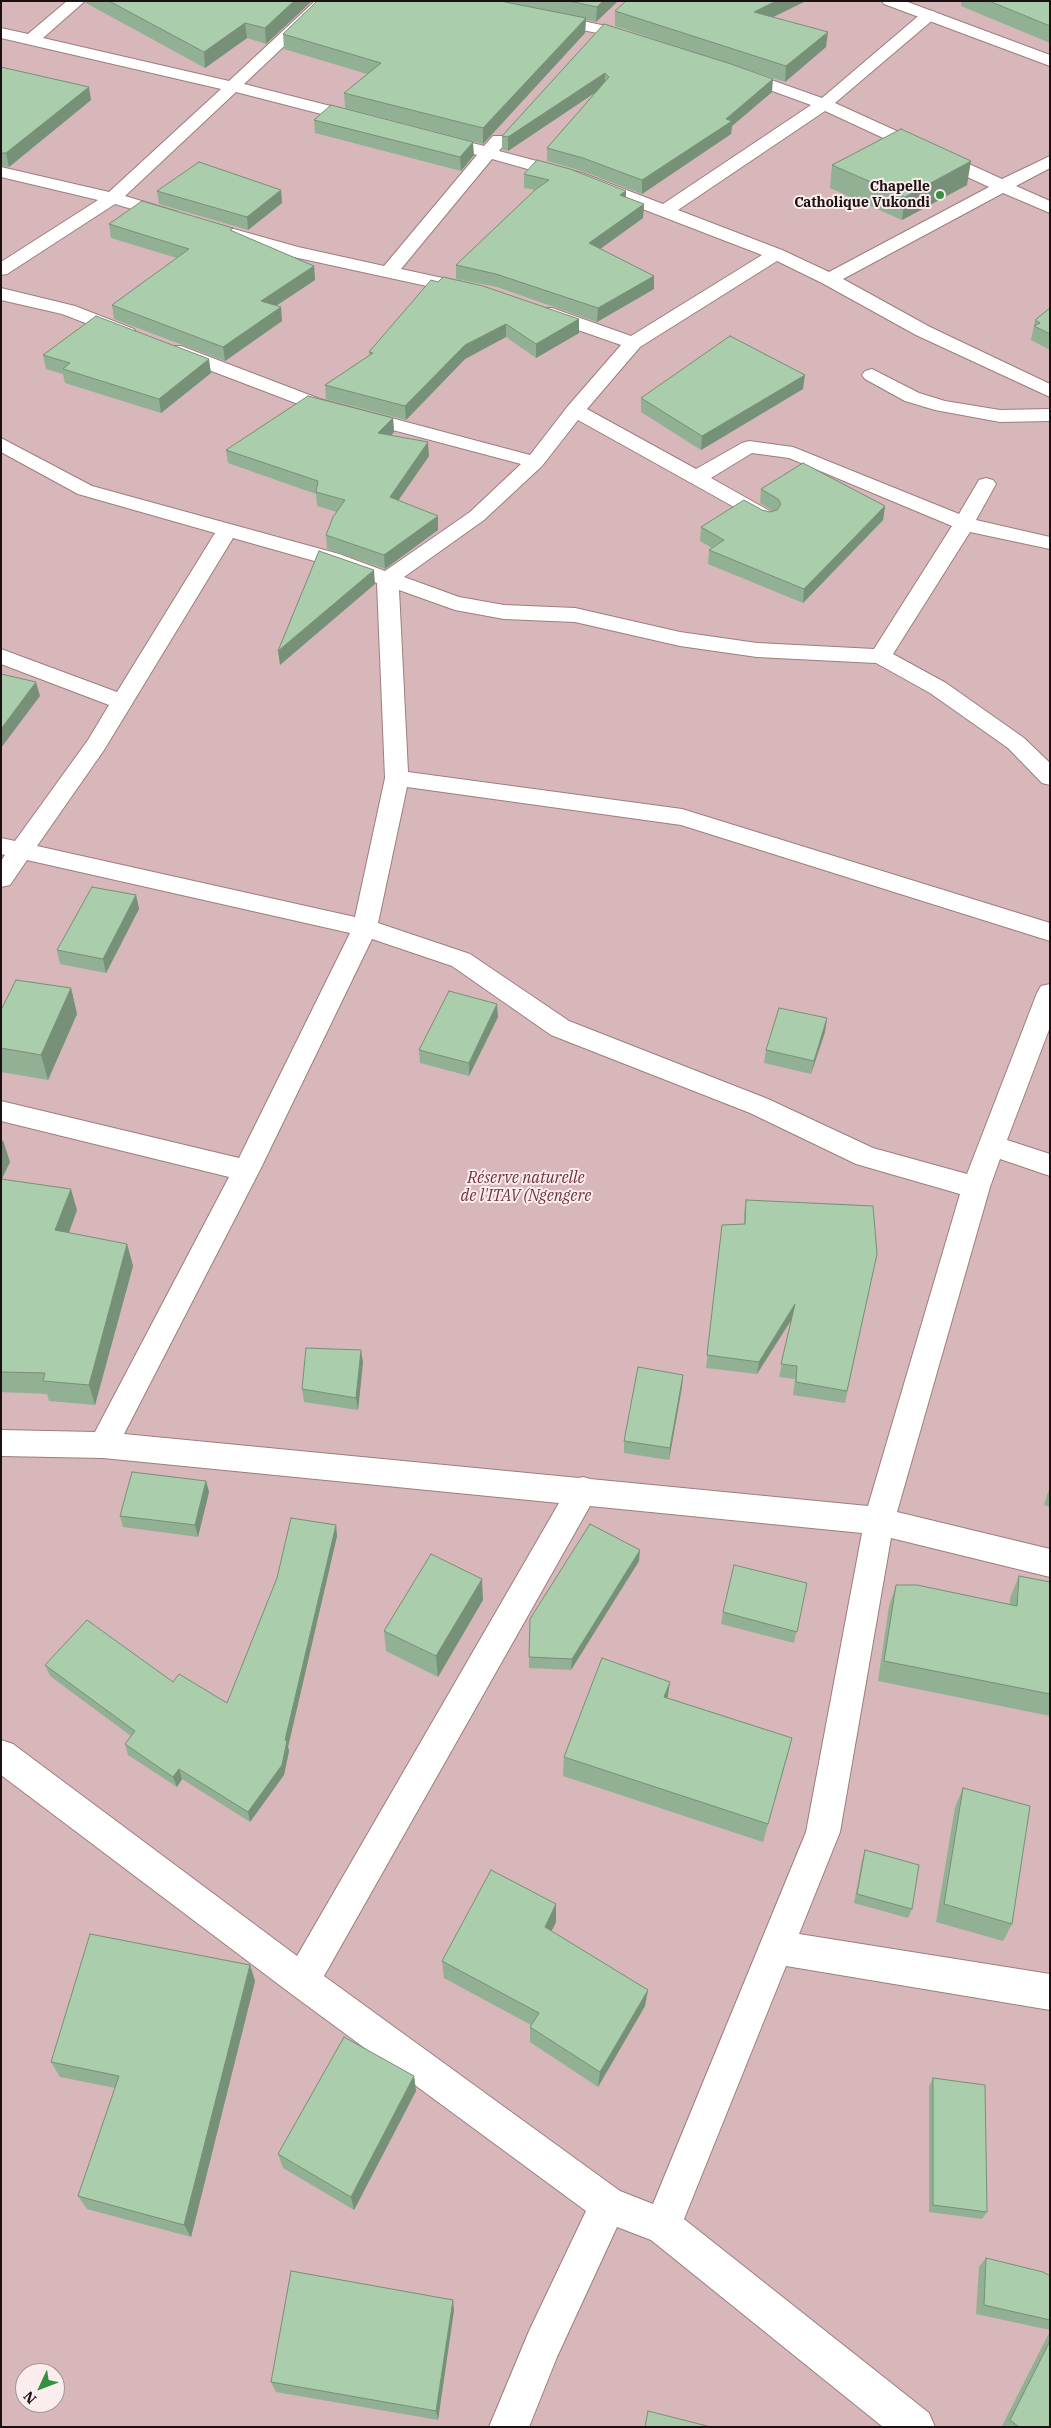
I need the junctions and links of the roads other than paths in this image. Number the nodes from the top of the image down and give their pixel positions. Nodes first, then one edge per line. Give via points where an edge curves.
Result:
1 (77, 1) edge
2 (324, 1) edge
3 (899, 2) edge
4 (929, 15) junction
5 (533, 16) edge
6 (606, 24) junction
7 (1, 33) edge
8 (30, 41) junction
9 (587, 44) edge
10 (646, 44) edge
11 (1050, 60) edge
12 (718, 67) edge
13 (231, 86) junction
14 (824, 104) junction
15 (374, 123) edge
16 (508, 130) edge
17 (421, 135) edge
18 (488, 152) junction
19 (1050, 161) edge
20 (1, 172) edge
21 (1002, 185) junction
22 (113, 198) junction
23 (1050, 208) edge
24 (665, 211) junction
25 (776, 254) junction
26 (1, 270) edge
27 (388, 273) junction
28 (829, 279) junction
29 (489, 293) edge
30 (1, 294) edge
31 (525, 305) edge
32 (141, 338) edge
33 (633, 343) junction
34 (159, 345) edge
35 (872, 375) dead end
36 (1050, 391) edge
37 (575, 410) junction
38 (1050, 414) edge
39 (1, 444) edge
40 (535, 462) junction
41 (697, 478) junction
42 (986, 484) dead end
43 (768, 518) edge
44 (964, 524) junction
45 (227, 531) junction
46 (1050, 543) edge
47 (388, 579) junction
48 (1, 656) edge
49 (880, 656) junction
50 (122, 702) junction
51 (1050, 777) edge
52 (397, 778) junction
53 (11, 848) edge
54 (1, 879) edge
55 (365, 928) junction
56 (1050, 932) edge
57 (1050, 993) edge
58 (1, 1111) edge
59 (992, 1145) junction
60 (1050, 1165) edge
61 (246, 1170) junction
62 (976, 1187) junction
63 (1, 1443) edge
64 (103, 1445) junction
65 (583, 1490) junction
66 (879, 1521) junction
67 (1050, 1562) edge
68 (1, 1755) edge
69 (775, 1947) junction
70 (302, 1981) junction
71 (1050, 1992) edge
72 (608, 2205) junction
73 (663, 2226) junction
74 (509, 2427) edge
75 (915, 2427) edge

1 - 8 street
2 - 13 street
3 - 4 street
4 - 11 street
4 - 14 street
5 - 6 street
6 - 9 street
6 - 10 street
7 - 8 street
8 - 13 street
12 - 14 street
13 - 15 street
13 - 22 street
14 - 21 street
14 - 24 street
16 - 18 street
17 - 18 street
18 - 24 street via 576,178
18 - 27 street
19 - 21 street
20 - 22 street
21 - 23 street
21 - 28 street
22 - 26 street
22 - 27 street via 295,252
24 - 25 street
25 - 28 street
25 - 33 street
27 - 29 street
28 - 36 street via 924,331
30 - 32 street via 68,310
31 - 33 street
33 - 37 street
34 - 40 street via 313,403
35 - 38 street via 912,397 942,406 1000,416
37 - 40 street
37 - 41 street
39 - 45 street via 85,490
40 - 47 street via 477,516
41 - 43 street
41 - 44 street via 749,447 793,453
42 - 44 street
44 - 46 street
44 - 49 street
45 - 47 street via 332,559
45 - 50 street
47 - 49 street via 455,603 504,612 575,615 680,639 757,650
47 - 52 street
48 - 50 street
49 - 51 street via 938,688 1008,738
50 - 53 street via 96,745
52 - 55 street
52 - 56 street via 682,817
53 - 54 street
53 - 55 street
55 - 61 street
55 - 62 street via 461,960 560,1028 759,1106 866,1158
57 - 59 street
58 - 61 street
59 - 60 street
59 - 62 street
61 - 64 street
62 - 66 street
63 - 64 street
64 - 65 street
65 - 66 street
65 - 70 street
66 - 67 street
66 - 69 street via 822,1832
68 - 70 street
69 - 71 street
69 - 73 street
70 - 72 street
72 - 73 street
72 - 74 street
73 - 75 street

